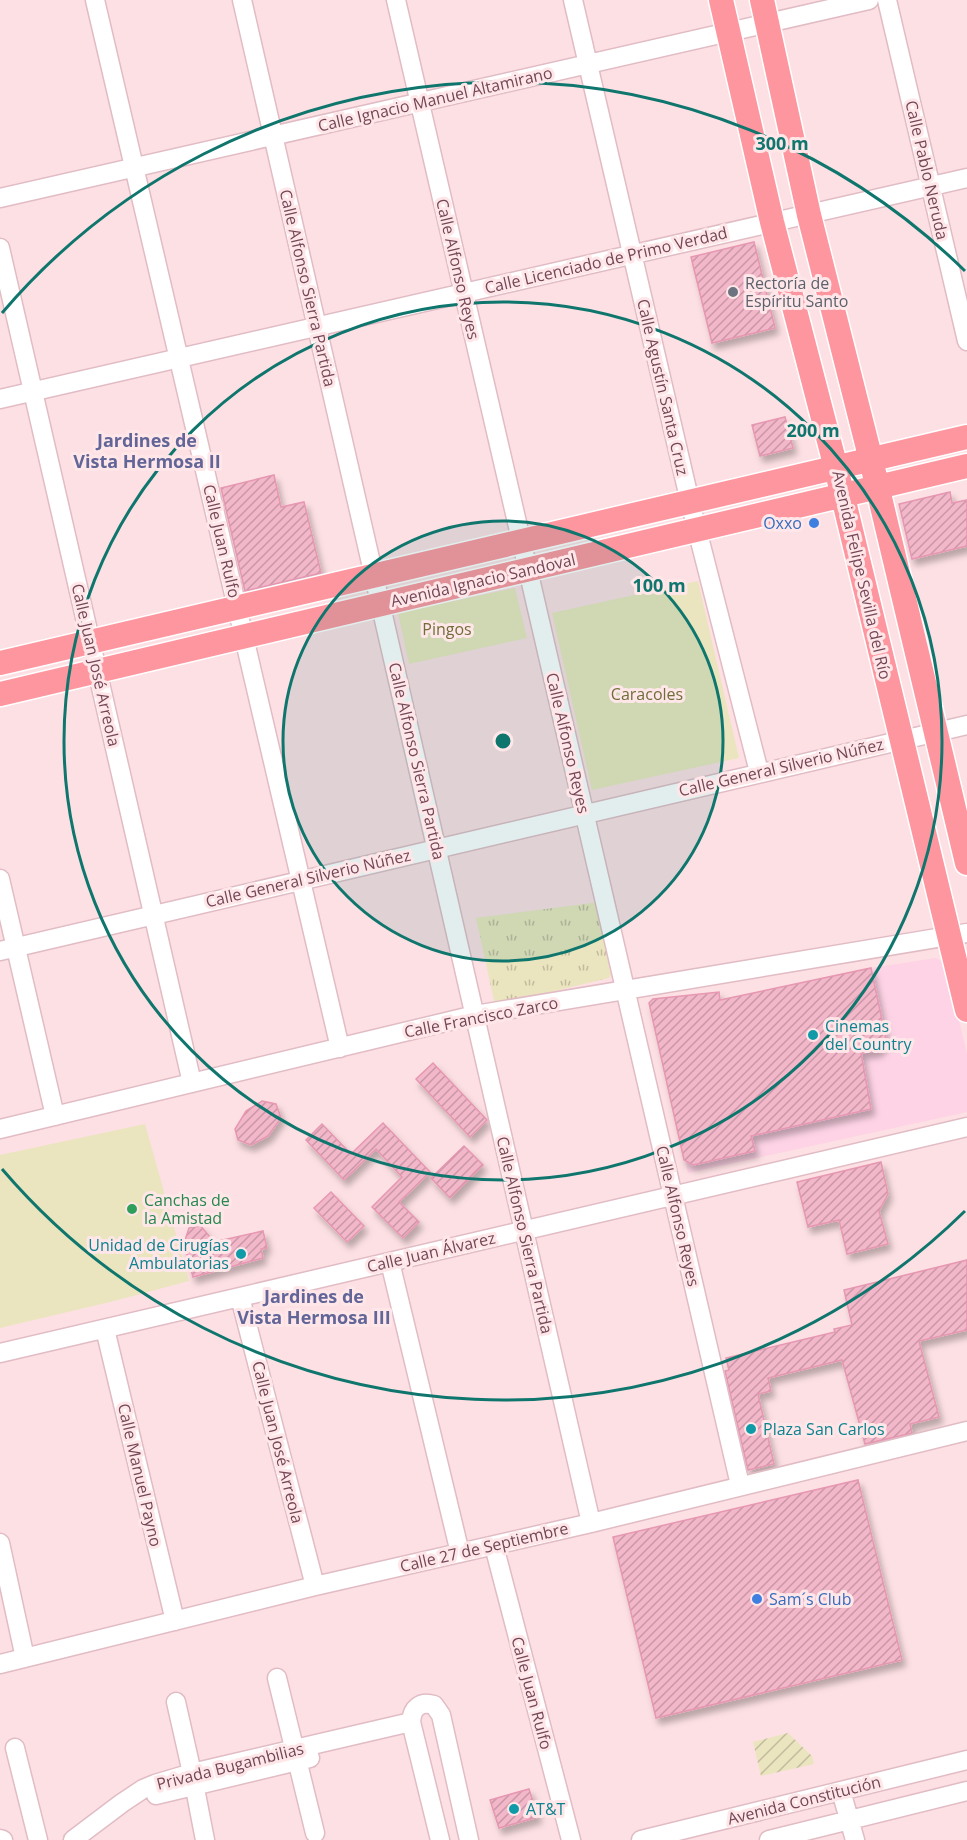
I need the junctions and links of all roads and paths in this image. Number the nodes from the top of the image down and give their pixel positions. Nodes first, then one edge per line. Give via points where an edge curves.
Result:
1 (95, 0) edge
2 (242, 0) edge
3 (396, 0) edge
4 (573, 0) edge
5 (721, 0) edge
6 (762, 0) edge
7 (869, 0) edge
8 (887, 0) edge
9 (768, 24) junction
10 (728, 33) junction
11 (588, 64) junction
12 (420, 102) junction
13 (273, 135) junction
14 (134, 167) junction
15 (967, 178) edge
16 (931, 186) junction
17 (0, 198) edge
18 (809, 215) junction
19 (772, 222) junction
20 (0, 248) edge
21 (632, 254) junction
22 (464, 292) junction
23 (317, 326) junction
24 (967, 341) edge
25 (179, 358) junction
26 (33, 392) junction
27 (0, 399) edge
28 (967, 437) edge
29 (871, 459) junction
30 (967, 466) edge
31 (836, 468) junction
32 (877, 488) junction
33 (842, 496) junction
34 (690, 502) junction
35 (698, 530) junction
36 (521, 541) junction
37 (528, 570) junction
38 (374, 576) junction
39 (381, 604) junction
40 (237, 608) junction
41 (244, 637) junction
42 (91, 642) junction
43 (0, 663) edge
44 (97, 672) junction
45 (0, 694) edge
46 (967, 725) edge
47 (935, 732) junction
48 (901, 739) junction
49 (759, 772) junction
50 (584, 813) junction
51 (436, 848) junction
52 (967, 863) edge
53 (0, 879) edge
54 (301, 880) junction
55 (153, 915) junction
56 (958, 935) edge
57 (8, 949) edge
58 (626, 991) junction
59 (967, 1010) edge
60 (475, 1015) junction
61 (340, 1048) junction
62 (192, 1083) junction
63 (55, 1116) junction
64 (967, 1126) edge
65 (0, 1129) edge
66 (673, 1196) junction
67 (524, 1230) junction
68 (390, 1262) junction
69 (240, 1297) junction
70 (105, 1329) junction
71 (0, 1353) edge
72 (967, 1431) edge
73 (740, 1485) junction
74 (591, 1523) junction
75 (0, 1543) edge
76 (494, 1546) junction
77 (460, 1553) junction
78 (315, 1586) junction
79 (175, 1622) junction
80 (26, 1658) junction
81 (0, 1664) edge
82 (278, 1678) dead end
83 (176, 1702) dead end
84 (412, 1727) junction
85 (15, 1748) dead end
86 (296, 1755) junction
87 (967, 1761) edge
88 (194, 1780) junction
89 (841, 1791) junction
90 (967, 1791) edge
91 (850, 1820) junction
92 (714, 1831) edge
93 (315, 1833) dead end
94 (38, 1840) edge
95 (73, 1840) edge
96 (90, 1840) edge
97 (204, 1840) edge
98 (440, 1840) edge
99 (469, 1840) edge
100 (571, 1840) edge
101 (641, 1840) edge
102 (769, 1840) edge
103 (855, 1840) edge

1 - 14 street, Calle Juan Rulfo
2 - 13 street, Calle Alfonso Sierra Partida
3 - 12 street, Calle Alfonso Reyes
4 - 11 street, Calle Agustín Santa Cruz
5 - 10 main road, Avenida Felipe Sevilla del Río
6 - 9 main road, Avenida Felipe Sevilla del Río
7 - 9 street, Calle Ignacio Manuel Altamirano
8 - 16 street, Calle Pablo Neruda
9 - 10 street, Calle Ignacio Manuel Altamirano
9 - 18 main road, Avenida Felipe Sevilla del Río
10 - 11 street, Calle Ignacio Manuel Altamirano
10 - 19 main road, Avenida Felipe Sevilla del Río
11 - 12 street, Calle Ignacio Manuel Altamirano
11 - 21 street, Calle Agustín Santa Cruz
12 - 13 street, Calle Ignacio Manuel Altamirano
12 - 22 street, Calle Alfonso Reyes
13 - 14 street, Calle Ignacio Manuel Altamirano
13 - 23 street, Calle Alfonso Sierra Partida
14 - 17 street, Calle Ignacio Manuel Altamirano
14 - 25 street, Calle Juan Rulfo
15 - 16 street, Calle Licenciado de Primo Verdad
16 - 18 street, Calle Licenciado de Primo Verdad
16 - 24 street, Calle Pablo Neruda
18 - 19 street, Calle Licenciado de Primo Verdad
18 - 29 main road, Avenida Felipe Sevilla del Río
19 - 21 street, Calle Licenciado de Primo Verdad
19 - 31 main road, Avenida Felipe Sevilla del Río
20 - 26 street, Calle Juan José Arreola
21 - 22 street, Calle Licenciado de Primo Verdad
21 - 34 street, Calle Agustín Santa Cruz
22 - 23 street, Calle Licenciado de Primo Verdad
22 - 36 street, Calle Alfonso Reyes
23 - 25 street, Calle Licenciado de Primo Verdad
23 - 38 street, Calle Alfonso Sierra Partida
25 - 26 street, Calle Licenciado de Primo Verdad
25 - 40 street, Calle Juan Rulfo
26 - 27 street, Calle Licenciado de Primo Verdad
26 - 42 street, Calle Juan José Arreola
28 - 29 main road, Avenida Ignacio Sandoval
29 - 31 main road, Avenida Ignacio Sandoval
29 - 32 main road, Avenida Felipe Sevilla del Río
30 - 32 main road, Avenida Ignacio Sandoval
31 - 33 main road, Avenida Felipe Sevilla del Río
31 - 34 main road, Avenida Ignacio Sandoval
32 - 33 main road, Avenida Ignacio Sandoval
32 - 47 main road, Avenida Felipe Sevilla del Río
33 - 35 main road, Avenida Ignacio Sandoval
33 - 48 main road, Avenida Felipe Sevilla del Río
34 - 35 street, Calle Agustín Santa Cruz
34 - 36 main road, Avenida Ignacio Sandoval
35 - 37 main road, Avenida Ignacio Sandoval
35 - 49 street, Calle Agustín Santa Cruz
36 - 37 street, Calle Alfonso Reyes
36 - 38 main road, Avenida Ignacio Sandoval
37 - 39 main road, Avenida Ignacio Sandoval
37 - 50 street, Calle Alfonso Reyes
38 - 39 street, Calle Alfonso Sierra Partida
38 - 40 main road, Avenida Ignacio Sandoval
39 - 41 main road, Avenida Ignacio Sandoval
39 - 51 street, Calle Alfonso Sierra Partida
40 - 41 street, Calle Juan Rulfo
40 - 42 main road, Avenida Ignacio Sandoval
41 - 44 main road, Avenida Ignacio Sandoval
41 - 54 street, Calle Juan Rulfo
42 - 43 main road, Avenida Ignacio Sandoval
42 - 44 street, Calle Juan José Arreola
44 - 45 main road, Avenida Ignacio Sandoval
44 - 55 street, Calle Juan José Arreola
46 - 47 street, Calle General Silverio Núñez
47 - 48 street, Calle General Silverio Núñez
47 - 52 main road, Avenida Felipe Sevilla del Río
48 - 49 street, Calle General Silverio Núñez
48 - 56 main road, Avenida Felipe Sevilla del Río
49 - 50 street, Calle General Silverio Núñez
50 - 51 street, Calle General Silverio Núñez
50 - 58 street, Calle Alfonso Reyes
51 - 54 street, Calle General Silverio Núñez
51 - 60 street, Calle Alfonso Sierra Partida
53 - 57 street
54 - 55 street, Calle General Silverio Núñez
54 - 61 street, Calle Juan Rulfo
55 - 57 street, Calle General Silverio Núñez
55 - 62 street, Calle Juan José Arreola
56 - 58 street, Calle Francisco Zarco
56 - 59 main road, Avenida Felipe Sevilla del Río
57 - 63 street
58 - 60 street, Calle Francisco Zarco
58 - 66 street, Calle Alfonso Reyes
60 - 61 street, Calle Francisco Zarco
60 - 67 street, Calle Alfonso Sierra Partida
61 - 62 street, Calle Francisco Zarco
62 - 63 street, Calle Francisco Zarco
63 - 65 street, Calle Francisco Zarco
64 - 66 street, Calle Juan Álvarez
66 - 67 street, Calle Juan Álvarez
66 - 73 street, Calle Alfonso Reyes
67 - 68 street, Calle Juan Álvarez
67 - 74 street, Calle Alfonso Sierra Partida
68 - 69 street, Calle Juan Álvarez
68 - 77 street
69 - 70 street, Calle Juan Álvarez
69 - 78 street, Calle Juan José Arreola
70 - 71 street, Calle Juan Álvarez
70 - 79 street, Calle Manuel Payno
72 - 73 street, Calle 27 de Septiembre
73 - 74 street, Calle 27 de Septiembre
74 - 76 street, Calle 27 de Septiembre
75 - 80 street
76 - 77 street, Calle 27 de Septiembre
76 - 100 street, Calle Juan Rulfo
77 - 78 street, Calle 27 de Septiembre
78 - 79 street, Calle 27 de Septiembre
79 - 80 street, Calle 27 de Septiembre
80 - 81 street, Calle 27 de Septiembre
82 - 86 street
83 - 88 street
84 - 86 street, Privada Bugambilias
84 - 98 street
84 - 99 street via 412,1712 424,1703 434,1705 441,1715
85 - 94 street
86 - 88 street, Privada Bugambilias
86 - 93 street
87 - 89 street, Avenida Constitución
88 - 95 street, Privada Bugambilias via 143,1789
88 - 96 street, Privada Bugambilias via 146,1800
88 - 97 street
89 - 91 street
89 - 92 street, Avenida Constitución
90 - 91 street, Avenida Constitución
91 - 102 street, Avenida Constitución
91 - 103 street
92 - 101 street, Avenida Constitución

